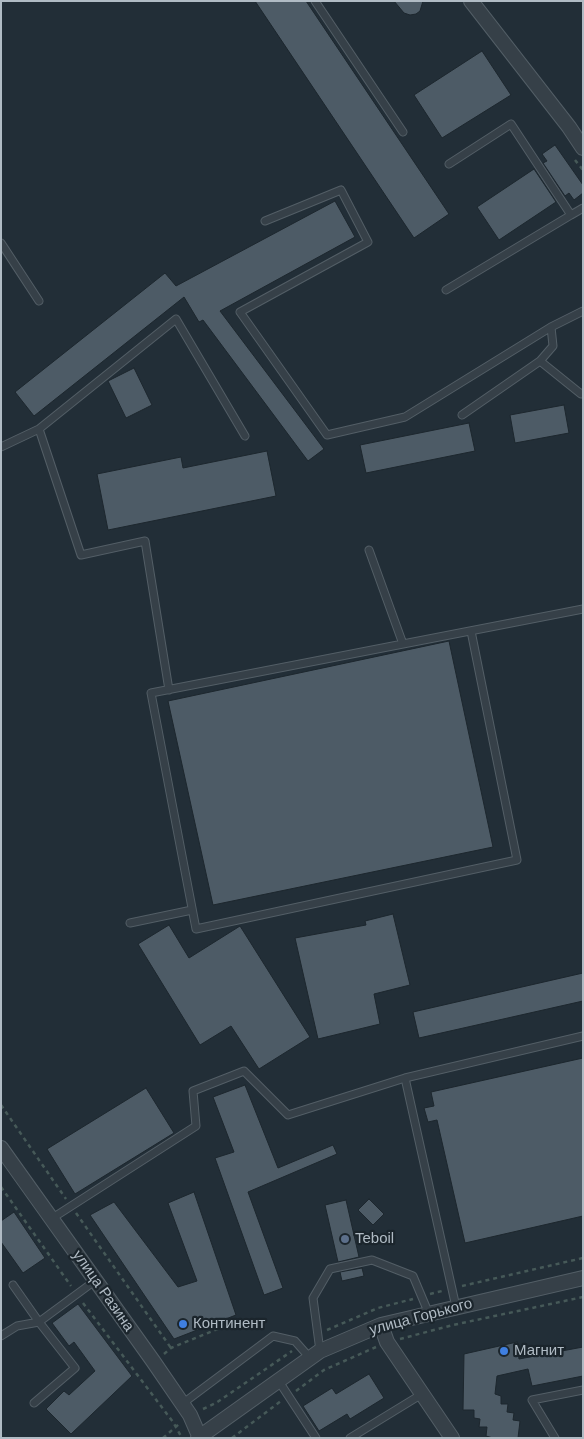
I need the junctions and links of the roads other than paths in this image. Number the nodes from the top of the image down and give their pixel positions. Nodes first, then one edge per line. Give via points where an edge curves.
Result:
1 (315, 1) edge
2 (471, 1) edge
3 (403, 132) dead end
4 (583, 148) edge
5 (449, 164) dead end
6 (583, 208) edge
7 (571, 215) junction
8 (265, 221) dead end
9 (1, 243) edge
10 (446, 290) dead end
11 (38, 301) dead end
12 (583, 311) edge
13 (551, 327) junction
14 (540, 361) junction
15 (583, 394) edge
16 (462, 415) dead end
17 (39, 429) junction
18 (244, 436) dead end
19 (1, 446) edge
20 (369, 550) dead end
21 (583, 609) edge
22 (472, 631) junction
23 (403, 644) junction
24 (169, 690) junction
25 (192, 910) junction
26 (130, 922) dead end
27 (583, 1036) edge
28 (405, 1078) junction
29 (1, 1148) edge
30 (52, 1219) junction
31 (583, 1278) edge
32 (96, 1280) junction
33 (13, 1285) dead end
34 (456, 1307) junction
35 (429, 1314) junction
36 (39, 1322) junction
37 (381, 1325) junction
38 (1, 1336) edge
39 (315, 1354) junction
40 (278, 1380) junction
41 (583, 1390) edge
42 (422, 1394) junction
43 (34, 1403) dead end
44 (182, 1404) junction
45 (199, 1437) edge
46 (316, 1438) edge
47 (350, 1438) edge
48 (452, 1438) edge
49 (555, 1438) edge

1 - 3 lane
2 - 4 street
5 - 7 lane via 511,124
6 - 7 lane
7 - 10 lane
8 - 13 lane via 341,190 368,242 240,312 327,435 405,417
9 - 11 lane
12 - 13 lane
13 - 14 lane via 553,346
14 - 15 lane
14 - 16 lane
17 - 18 lane via 176,319
17 - 19 lane
17 - 24 lane via 81,555 145,542
20 - 23 lane
21 - 22 lane
22 - 23 lane
22 - 25 lane via 516,860 196,929
23 - 24 lane
24 - 25 lane via 152,694
25 - 26 lane
27 - 28 lane
28 - 30 lane via 288,1115 244,1071 193,1091 196,1126
28 - 34 lane
29 - 30 street, улица Разина
30 - 32 street, улица Разина
31 - 34 street, улица Горького
32 - 36 lane
32 - 44 street, улица Разина
33 - 36 lane
34 - 35 street, улица Горького
35 - 37 street, улица Горького
35 - 39 lane via 413,1276 372,1260 330,1269 313,1298
36 - 38 lane via 17,1326
36 - 43 lane via 75,1368
37 - 39 street, улица Горького
37 - 42 street via 387,1342
39 - 40 street, улица Горького
39 - 44 lane via 296,1341 273,1336
40 - 45 street, улица Горького
40 - 46 lane
41 - 49 lane via 532,1400
42 - 47 lane
42 - 48 street
44 - 45 street, улица Разина

